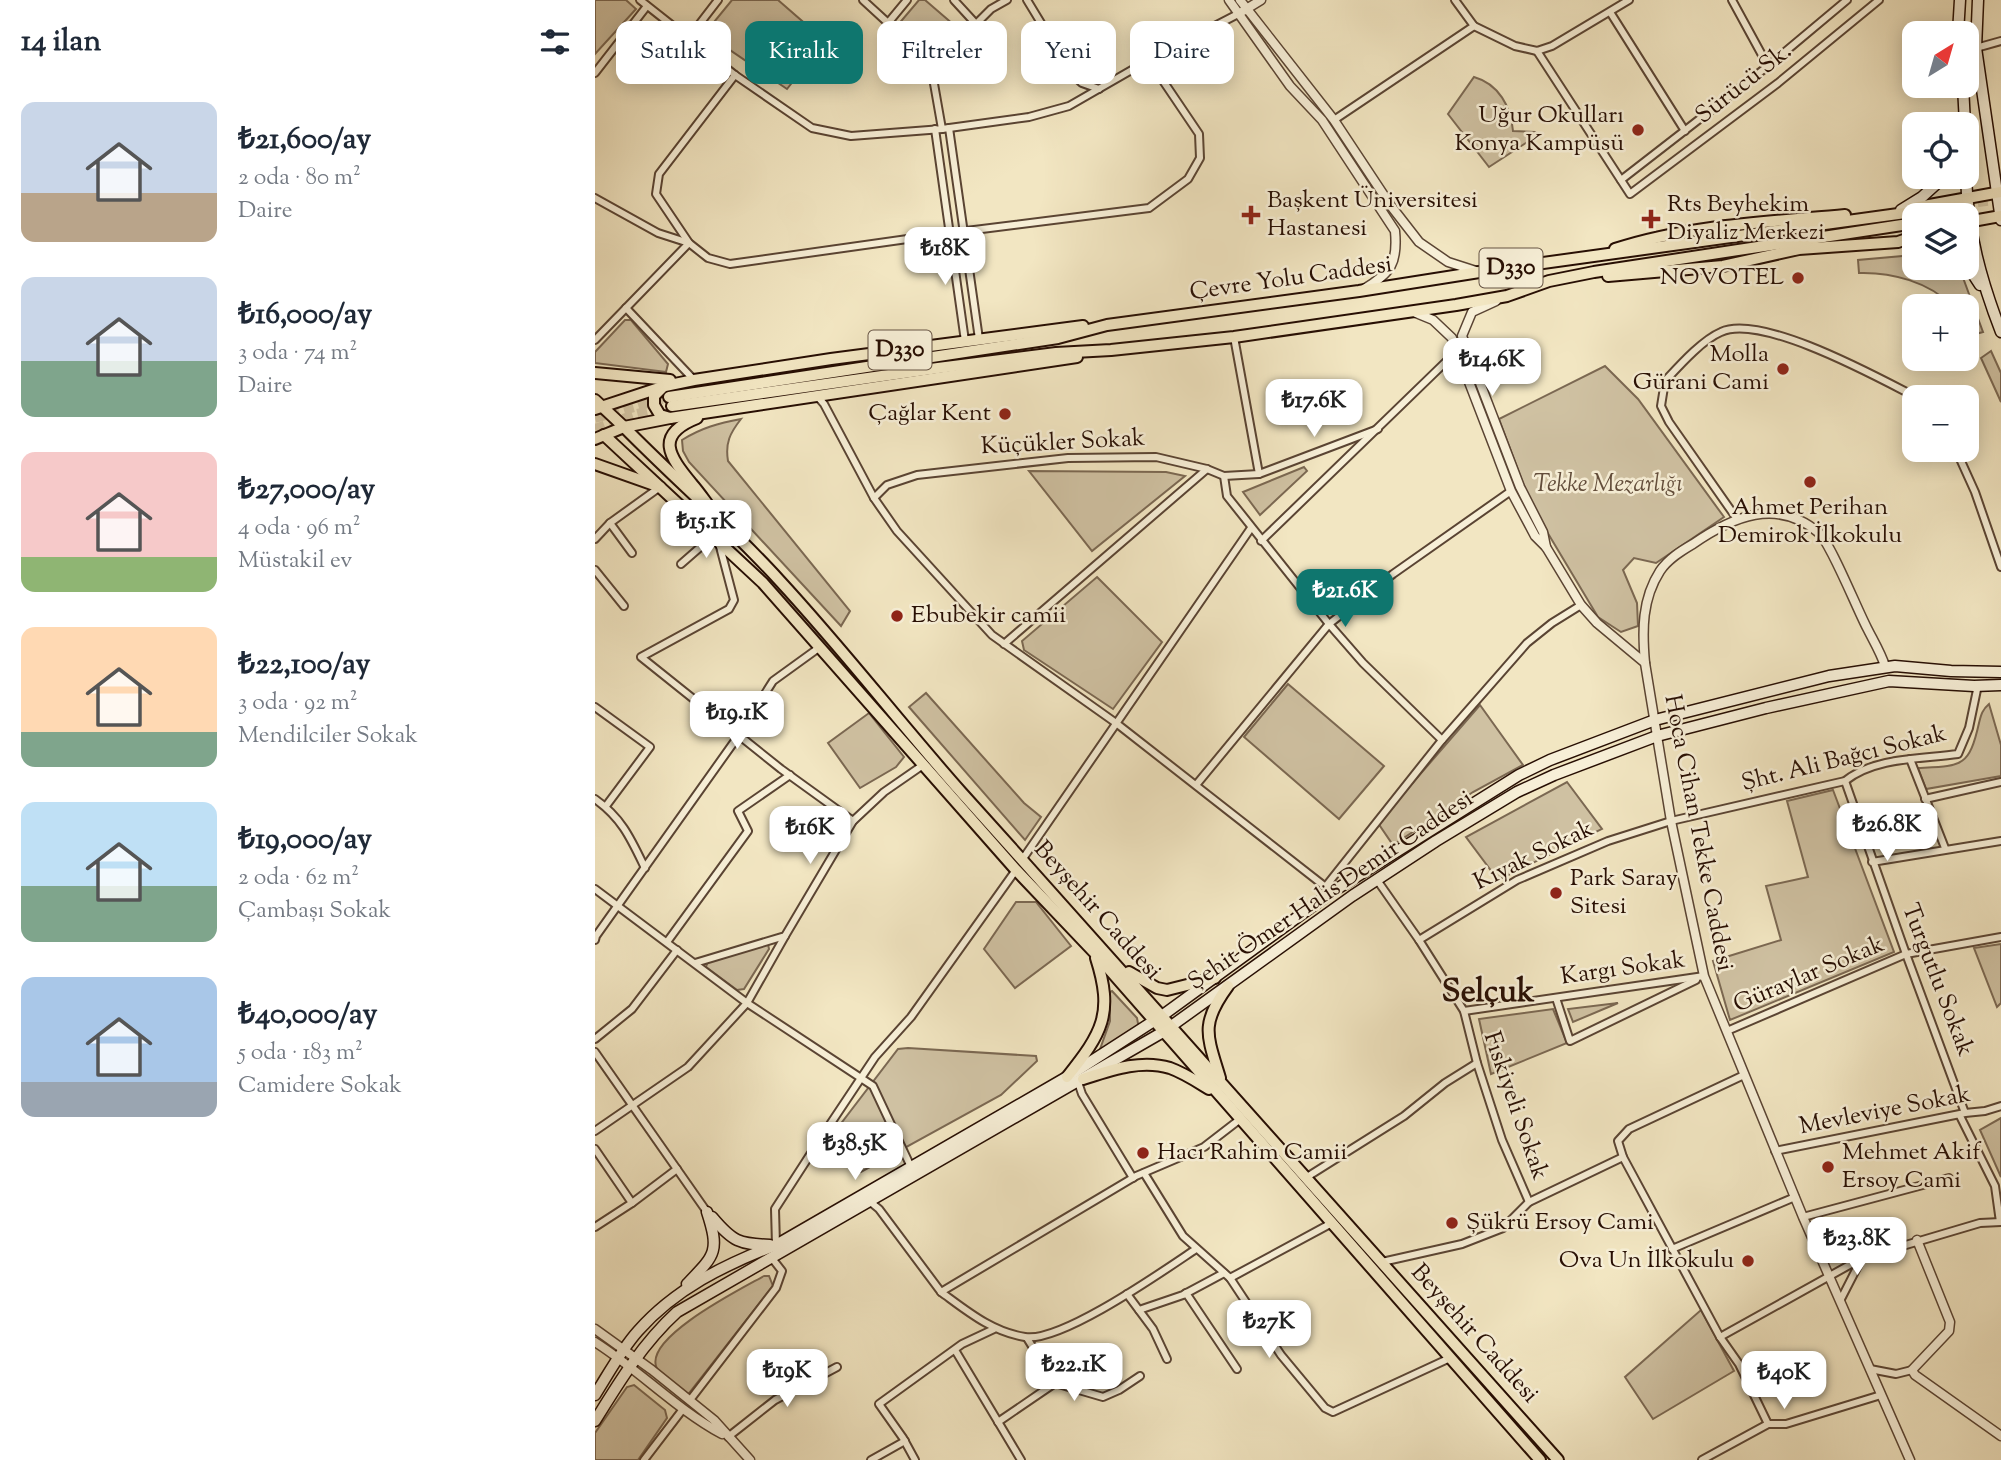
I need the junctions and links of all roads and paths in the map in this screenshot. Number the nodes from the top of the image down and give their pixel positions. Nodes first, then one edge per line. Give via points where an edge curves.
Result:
1 (640, 0) edge
2 (718, 0) edge
3 (863, 0) edge
4 (907, 0) edge
5 (954, 0) edge
6 (1007, 0) edge
7 (1027, 0) edge
8 (1229, 0) edge
9 (1240, 0) edge
10 (1261, 0) edge
11 (1455, 0) edge
12 (1629, 0) edge
13 (1732, 0) edge
14 (1833, 0) edge
15 (1847, 0) edge
16 (1879, 0) edge
17 (1960, 0) edge
18 (1977, 0) edge
19 (646, 6) junction
20 (1838, 7) junction
21 (1247, 9) junction
22 (1610, 12) junction
23 (1238, 14) junction
24 (665, 21) edge
25 (702, 21) edge
26 (973, 21) edge
27 (979, 21) edge
28 (1224, 21) edge
29 (1959, 21) edge
30 (1977, 21) edge
31 (1474, 26) junction
32 (2001, 41) edge
33 (1979, 47) edge
34 (1537, 51) junction
35 (1768, 66) junction
36 (1979, 68) edge
37 (1130, 71) edge
38 (731, 72) edge
39 (595, 73) edge
40 (735, 75) junction
41 (934, 84) edge
42 (1165, 84) edge
43 (1099, 89) junction
44 (1333, 120) junction
45 (942, 129) junction
46 (1988, 130) junction
47 (1685, 131) junction
48 (2001, 155) edge
49 (1621, 180) junction
50 (1931, 189) edge
51 (1967, 189) edge
52 (1999, 193) edge
53 (1967, 197) junction
54 (595, 198) edge
55 (1967, 203) edge
56 (1901, 210) junction
57 (1902, 214) edge
58 (2001, 218) edge
59 (1979, 221) edge
60 (1902, 225) edge
61 (964, 231) junction
62 (950, 233) junction
63 (1902, 241) edge
64 (1898, 242) junction
65 (1902, 242) edge
66 (689, 243) junction
67 (1586, 258) junction
68 (1979, 265) edge
69 (1479, 272) junction
70 (1977, 280) edge
71 (1549, 281) junction
72 (1359, 292) junction
73 (1986, 293) junction
74 (1507, 296) junction
75 (626, 308) junction
76 (1395, 314) junction
77 (1107, 325) junction
78 (2001, 332) edge
79 (1234, 337) junction
80 (979, 339) junction
81 (595, 340) edge
82 (965, 341) junction
83 (1111, 350) junction
84 (1457, 351) junction
85 (595, 373) edge
86 (694, 380) junction
87 (1902, 390) edge
88 (817, 397) junction
89 (669, 402) junction
90 (598, 405) edge
91 (727, 410) junction
92 (624, 427) junction
93 (1378, 429) junction
94 (598, 434) edge
95 (653, 456) junction
96 (1961, 462) edge
97 (595, 464) edge
98 (639, 468) junction
99 (1207, 469) junction
100 (1259, 474) junction
101 (1224, 475) junction
102 (660, 487) junction
103 (1511, 491) junction
104 (874, 498) junction
105 (715, 514) junction
106 (1737, 519) junction
107 (595, 523) edge
108 (610, 523) junction
109 (1251, 528) junction
110 (603, 530) junction
111 (716, 538) junction
112 (595, 539) edge
113 (1261, 541) junction
114 (1546, 547) junction
115 (632, 553) dead end
116 (681, 564) dead end
117 (2001, 567) edge
118 (595, 570) edge
119 (1581, 605) junction
120 (624, 606) dead end
121 (1329, 624) junction
122 (1004, 643) junction
123 (820, 648) junction
124 (1645, 663) junction
125 (1885, 666) junction
126 (2001, 672) edge
127 (1978, 685) junction
128 (2001, 685) edge
129 (595, 708) edge
130 (1655, 720) junction
131 (1116, 723) junction
132 (739, 735) junction
133 (1657, 736) junction
134 (1442, 740) junction
135 (1910, 759) junction
136 (923, 765) junction
137 (790, 775) junction
138 (1845, 781) junction
139 (2001, 782) edge
140 (1196, 785) junction
141 (595, 799) edge
142 (1925, 799) junction
143 (606, 806) junction
144 (853, 821) junction
145 (1671, 821) junction
146 (2001, 841) edge
147 (1945, 849) junction
148 (1023, 860) junction
149 (1872, 862) junction
150 (645, 868) junction
151 (1016, 870) junction
152 (1377, 880) junction
153 (595, 889) edge
154 (1329, 889) junction
155 (618, 906) junction
156 (785, 936) junction
157 (595, 937) edge
158 (2001, 937) edge
159 (1419, 940) junction
160 (667, 942) junction
161 (677, 950) junction
162 (1094, 952) junction
163 (1906, 954) junction
164 (695, 962) junction
165 (1122, 969) junction
166 (1704, 976) junction
167 (1215, 978) junction
168 (1228, 986) junction
169 (1556, 998) junction
170 (747, 1003) junction
171 (1464, 1011) junction
172 (1158, 1018) junction
173 (1168, 1029) junction
174 (1727, 1031) junction
175 (595, 1039) edge
176 (595, 1052) edge
177 (1477, 1063) junction
178 (1744, 1075) junction
179 (1067, 1077) junction
180 (861, 1078) junction
181 (1080, 1081) junction
182 (1219, 1088) junction
183 (633, 1105) junction
184 (2001, 1106) edge
185 (1963, 1115) junction
186 (1240, 1120) junction
187 (595, 1131) edge
188 (595, 1149) edge
189 (1775, 1151) junction
190 (1623, 1157) junction
191 (911, 1167) junction
192 (677, 1169) junction
193 (1144, 1172) junction
194 (1307, 1177) junction
195 (1133, 1178) junction
196 (1949, 1178) dead end
197 (1795, 1197) junction
198 (869, 1200) junction
199 (1529, 1202) junction
200 (632, 1203) junction
201 (707, 1212) junction
202 (1803, 1217) junction
203 (2001, 1222) edge
204 (1330, 1223) junction
205 (595, 1227) edge
206 (1917, 1240) junction
207 (776, 1245) junction
208 (1196, 1249) junction
209 (1672, 1249) junction
210 (771, 1257) junction
211 (1862, 1258) junction
212 (1383, 1262) junction
213 (1227, 1275) junction
214 (1831, 1277) junction
215 (681, 1292) junction
216 (941, 1292) junction
217 (1186, 1293) junction
218 (1127, 1294) junction
219 (1841, 1299) junction
220 (1139, 1311) junction
221 (595, 1329) edge
222 (994, 1329) junction
223 (1720, 1337) junction
224 (1027, 1338) junction
225 (595, 1342) edge
226 (955, 1350) junction
227 (622, 1353) junction
228 (1450, 1358) junction
229 (1167, 1359) dead end
230 (633, 1362) junction
231 (837, 1367) dead end
232 (1237, 1369) dead end
233 (1870, 1369) junction
234 (1912, 1370) junction
235 (1140, 1376) dead end
236 (1055, 1383) junction
237 (595, 1395) edge
238 (1881, 1395) junction
239 (690, 1400) junction
240 (683, 1409) junction
241 (595, 1421) edge
242 (998, 1422) junction
243 (1768, 1424) junction
244 (2001, 1436) edge
245 (728, 1437) junction
246 (905, 1441) junction
247 (644, 1460) edge
248 (750, 1460) edge
249 (871, 1460) edge
250 (915, 1460) edge
251 (1021, 1460) edge
252 (1540, 1460) edge
253 (1558, 1460) edge
254 (1702, 1460) edge
255 (1910, 1460) edge

1 - 19 street
2 - 25 street
3 - 4 street via 887,23
5 - 26 street
6 - 27 street
7 - 43 street via 1072,74
8 - 23 street
9 - 21 street
10 - 21 street
11 - 31 street
12 - 22 street
13 - 35 street
14 - 20 street
15 - 20 street, Sürücü Sk.
16 - 49 street, Sürücü Sk. via 1630,194
17 - 29 main road
18 - 30 main road
19 - 24 street
19 - 39 street
20 - 35 street, Sürücü Sk.
21 - 23 street
21 - 44 street
22 - 34 street
22 - 47 street
23 - 28 street
23 - 72 street via 1290,86 1322,120 1395,231 1397,246 1391,269
31 - 34 street via 1504,42
31 - 44 street
32 - 33 street
34 - 49 street
35 - 47 street, Sürücü Sk.
36 - 46 main road
37 - 43 street
38 - 40 street
40 - 45 street via 811,128 851,136
40 - 66 street via 659,174 656,194
41 - 45 street
42 - 61 street via 1199,134 1200,158 1188,179 1149,208
43 - 45 street via 1069,106 1029,117
44 - 69 street via 1419,242 1448,262
45 - 61 street
45 - 62 street
46 - 48 main road
46 - 52 main road
47 - 49 street, Sürücü Sk.
50 - 56 main road
51 - 53 main road
52 - 53 main road
52 - 58 main road
53 - 55 main road
53 - 56 main road
54 - 66 street via 659,233
56 - 67 main road via 1647,239
57 - 67 main road, Çevre Yolu Caddesi / D330
58 - 59 main road
60 - 71 main road, Çevre Yolu Caddesi
61 - 62 street
61 - 80 street
62 - 66 street via 730,264 708,258
62 - 82 street
63 - 64 main road
64 - 65 main road
64 - 71 main road via 1799,249 1723,266
66 - 75 street
67 - 69 main road, Çevre Yolu Caddesi / D330
68 - 73 main road
69 - 72 main road, Çevre Yolu Caddesi / D330
70 - 73 main road
71 - 74 main road, Çevre Yolu Caddesi / D330
72 - 77 main road, Çevre Yolu Caddesi / D330
73 - 78 main road
74 - 76 main road, Çevre Yolu Caddesi / D330
74 - 114 street via 1472,312 1462,336
75 - 81 street
75 - 86 street
76 - 79 main road, Çevre Yolu Caddesi / D330
76 - 84 street via 1418,313 1433,320 1452,338
77 - 80 main road, D330
77 - 89 main road, Çevre Yolu Caddesi via 1058,338
79 - 83 main road, Çevre Yolu Caddesi / D330
79 - 100 street
80 - 82 main road, D330
82 - 86 main road, D330
83 - 88 main road, D330
83 - 89 main road, Çevre Yolu Caddesi
84 - 93 street
84 - 103 street
85 - 86 main road, D330
86 - 89 main road
87 - 106 street via 1775,334 1739,326 1721,332 1665,381 1661,406
88 - 91 main road, D330
88 - 104 street
89 - 90 main road
89 - 91 main road, D330
89 - 92 main road, D330
90 - 92 main road, Beyşehir Caddesi
91 - 105 main road via 683,424 669,442 677,466
92 - 94 main road, D330
92 - 95 main road, Beyşehir Caddesi
93 - 100 street, Küçükler Sokak
93 - 113 street
94 - 98 main road, Beyşehir Caddesi
95 - 98 main road via 643,457
95 - 105 main road, Beyşehir Caddesi
96 - 117 street
97 - 102 main road
98 - 102 main road, Beyşehir Caddesi
99 - 101 street, Küçükler Sokak
99 - 104 street, Küçükler Sokak via 1156,457 1068,458 917,475 887,485
99 - 122 street
100 - 101 street, Küçükler Sokak
101 - 109 street via 1227,496
102 - 108 street
102 - 111 main road, Beyşehir Caddesi
103 - 114 street
103 - 121 street
104 - 122 street via 897,531
105 - 148 main road, Beyşehir Caddesi via 781,582
106 - 124 street, Hoca Cihan Tekke Caddesi via 1700,538 1661,569 1645,607
106 - 125 street, Hoca Cihan Tekke Caddesi via 1776,514 1796,518 1820,534
107 - 110 street
108 - 110 street
108 - 115 street
109 - 113 street
109 - 131 street
110 - 112 street
111 - 116 street
111 - 123 main road, Beyşehir Caddesi via 764,583
111 - 132 street via 734,600 730,609 641,657
113 - 121 street
114 - 119 street
118 - 120 street
119 - 124 street
119 - 134 street via 1527,643
121 - 134 street
121 - 140 street
122 - 131 street
123 - 132 street via 773,681
123 - 136 main road, Beyşehir Caddesi
124 - 130 street, Hoca Cihan Tekke Caddesi
125 - 126 main road, Şehit Ömer Halis Demir Caddesi
125 - 130 main road, Şehit Ömer Halis Demir Caddesi
127 - 128 main road, Şehit Ömer Halis Demir Caddesi
127 - 133 main road, Şehit Ömer Halis Demir Caddesi via 1889,681
127 - 135 street, Şht. Ali Bağcı Sokak via 1958,754
129 - 143 street via 650,747
130 - 133 street, Hoca Cihan Tekke Caddesi
130 - 154 main road, Şehit Ömer Halis Demir Caddesi via 1519,775
131 - 140 street
131 - 148 street
132 - 137 street
132 - 150 street
133 - 145 street, Hoca Cihan Tekke Caddesi
133 - 152 main road, Şehit Ömer Halis Demir Caddesi via 1517,792
134 - 154 street
135 - 138 street, Şht. Ali Bağcı Sokak via 1860,772
135 - 142 street
136 - 144 street
136 - 151 main road, Beyşehir Caddesi
137 - 144 street
137 - 160 street via 738,811 748,831
138 - 145 street, Şht. Ali Bağcı Sokak
138 - 149 street, Turgutlu Sokak
139 - 142 street
140 - 154 street
141 - 143 street
142 - 147 street
143 - 150 street via 625,827
144 - 156 street
145 - 159 street, Kıyak Sokak via 1608,841 1517,880
145 - 166 street, Hoca Cihan Tekke Caddesi
146 - 147 street
147 - 149 street
148 - 165 main road, Beyşehir Caddesi
149 - 163 street, Turgutlu Sokak
150 - 155 street
151 - 162 main road, Beyşehir Caddesi
151 - 180 street via 911,1017
152 - 159 street, Fıskiyeli Sokak
152 - 168 main road, Şehit Ömer Halis Demir Caddesi
153 - 155 street
154 - 167 main road, Şehit Ömer Halis Demir Caddesi
155 - 157 street
155 - 160 street
156 - 164 street
156 - 170 street
158 - 163 street, Güraylar Sokak
159 - 171 street, Fıskiyeli Sokak
160 - 161 street
161 - 164 street
161 - 175 street via 632,1009
162 - 172 main road, Beyşehir Caddesi
162 - 179 main road via 1104,984 1104,1015 1089,1050
163 - 174 street, Güraylar Sokak
163 - 185 street, Turgutlu Sokak
164 - 170 street
165 - 167 main road via 1167,990
165 - 172 main road, Beyşehir Caddesi
166 - 169 street, Kargı Sokak
166 - 169 street via 1570,1041
166 - 174 street, Hoca Cihan Tekke Caddesi
167 - 172 main road, Şehit Ömer Halis Demir Caddesi
168 - 173 main road, Şehit Ömer Halis Demir Caddesi
168 - 182 main road via 1212,1011 1207,1037
169 - 171 street, Kargı Sokak
170 - 180 street
170 - 183 street via 688,1067
171 - 177 street, Fıskiyeli Sokak
172 - 173 main road, Beyşehir Caddesi
172 - 179 main road, Şehit Ömer Halis Demir Caddesi
173 - 181 main road, Şehit Ömer Halis Demir Caddesi
173 - 182 main road, Beyşehir Caddesi
174 - 178 street, Hoca Cihan Tekke Caddesi
176 - 183 street
177 - 194 street
177 - 199 street, Fıskiyeli Sokak via 1502,1140
178 - 189 street, Hoca Cihan Tekke Caddesi
178 - 190 street via 1629,1129 1618,1142
179 - 191 main road, Şehit Ömer Halis Demir Caddesi
180 - 191 street via 873,1086
180 - 207 street via 775,1209
181 - 182 main road via 1147,1064
181 - 195 street via 1082,1094
181 - 198 main road, Şehit Ömer Halis Demir Caddesi
182 - 186 main road, Beyşehir Caddesi
182 - 194 main road, Beyşehir Caddesi
183 - 187 street
183 - 192 street
184 - 185 street, Mevleviye Sokak
185 - 189 street, Mevleviye Sokak
185 - 203 street, Turgutlu Sokak via 1995,1186
186 - 193 street via 1204,1147
186 - 204 main road, Beyşehir Caddesi
188 - 200 street
189 - 197 street, Hoca Cihan Tekke Caddesi
190 - 199 street
190 - 209 street
191 - 207 main road, Şehit Ömer Halis Demir Caddesi
192 - 200 street
192 - 201 street
193 - 195 street
193 - 208 street
194 - 212 main road, Beyşehir Caddesi
195 - 216 street
196 - 202 street
197 - 202 street, Hoca Cihan Tekke Caddesi
197 - 209 street
198 - 210 main road, Şehit Ömer Halis Demir Caddesi
198 - 216 street
199 - 212 street via 1490,1233
200 - 205 street
201 - 207 main road via 739,1243
201 - 215 main road via 714,1250
202 - 214 street, Hoca Cihan Tekke Caddesi
203 - 206 street
204 - 213 street
204 - 228 main road, Beyşehir Caddesi
206 - 211 street
206 - 234 street via 1950,1322 1949,1331
207 - 215 main road, Şehit Ömer Halis Demir Caddesi via 735,1260
208 - 213 street
208 - 218 street
209 - 223 street
210 - 230 main road, Şehit Ömer Halis Demir Caddesi via 677,1312
210 - 239 street via 782,1271 776,1288
211 - 214 street
211 - 219 street
212 - 253 main road, Beyşehir Caddesi
213 - 217 street
213 - 228 street via 1281,1354 1332,1412
214 - 219 street, Hoca Cihan Tekke Caddesi
214 - 223 street
215 - 227 main road via 652,1316
216 - 222 street
217 - 220 street
217 - 232 street
218 - 220 street
218 - 224 street via 1047,1336
219 - 233 street, Hoca Cihan Tekke Caddesi
220 - 229 street
221 - 227 street
222 - 224 street
222 - 226 street
223 - 243 street via 1739,1364
224 - 236 street
225 - 227 street
226 - 242 street
226 - 246 street via 879,1404
227 - 230 street
227 - 237 main road
228 - 252 main road, Beyşehir Caddesi
230 - 239 street
230 - 240 street
230 - 241 main road, Şehit Ömer Halis Demir Caddesi
231 - 245 street via 775,1400
233 - 234 street via 1896,1374
233 - 238 street, Hoca Cihan Tekke Caddesi
234 - 244 street
235 - 236 street via 1103,1396
236 - 242 street
238 - 243 street via 1796,1422
238 - 255 street, Hoca Cihan Tekke Caddesi
239 - 245 street
240 - 245 street
240 - 247 street
242 - 251 street
243 - 254 street
245 - 248 street
246 - 249 street
246 - 250 street

